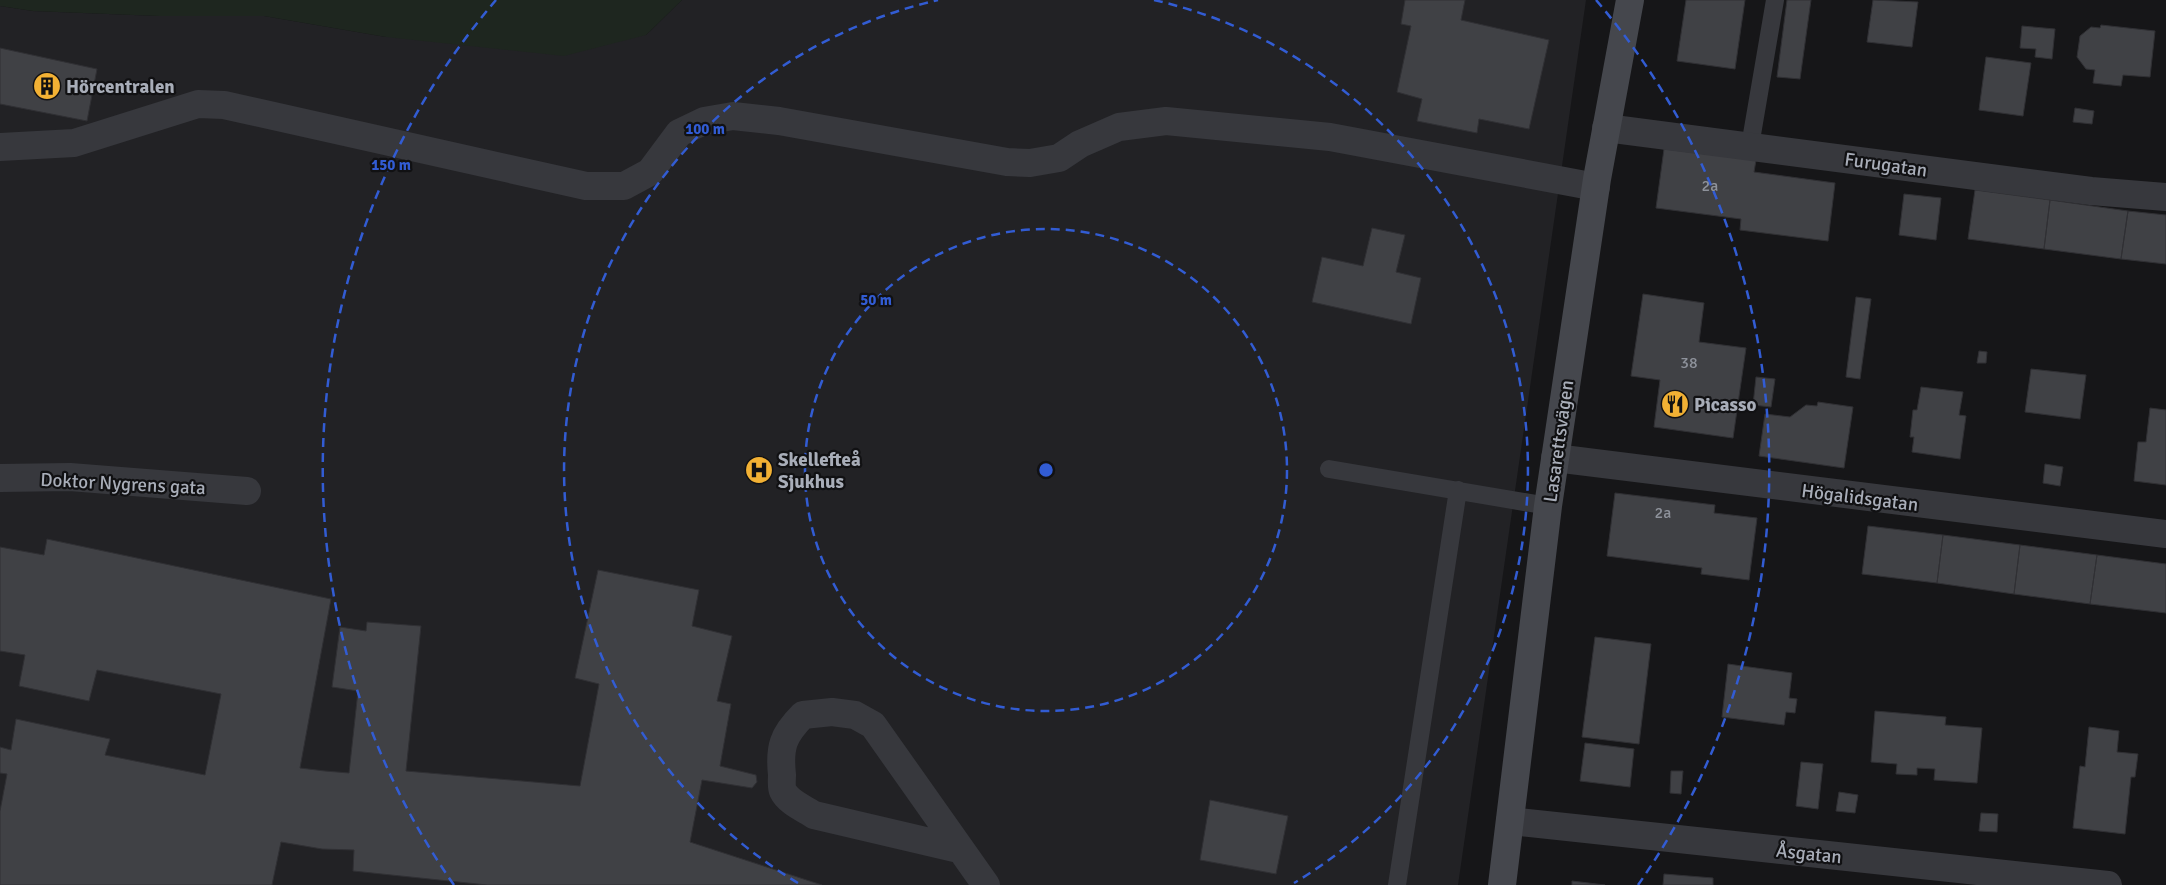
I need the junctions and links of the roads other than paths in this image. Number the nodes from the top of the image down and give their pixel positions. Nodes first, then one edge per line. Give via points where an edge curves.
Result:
1 (1630, 0) edge
2 (1775, 0) edge
3 (1606, 128) junction
4 (1750, 146) junction
5 (0, 147) edge
6 (1596, 188) junction
7 (2166, 198) edge
8 (1555, 458) junction
9 (1329, 469) dead end
10 (0, 478) edge
11 (1458, 490) junction
12 (247, 491) dead end
13 (1548, 506) junction
14 (2166, 534) edge
15 (1510, 821) junction
16 (959, 849) junction
17 (986, 885) edge
18 (1396, 885) edge
19 (1502, 885) edge
20 (2108, 885) edge

1 - 3 main road, Lasarettsvägen
2 - 4 lane
3 - 4 street, Furugatan
3 - 6 main road, Lasarettsvägen
4 - 7 street, Furugatan
5 - 6 street via 74,143 198,104 224,105 586,186 624,186 650,172 679,133 704,121 733,116 779,121 1007,162 1030,163 1059,158 1080,144 1119,127 1166,121 1330,137
6 - 8 main road, Lasarettsvägen
8 - 13 main road, Lasarettsvägen
8 - 14 street, Högalidsgatan
9 - 11 lane
10 - 12 street, Doktor Nygrens gata via 70,476
11 - 13 lane
11 - 18 lane
13 - 15 main road, Lasarettsvägen
15 - 19 main road, Lasarettsvägen
15 - 20 street, Åsgatan
16 - 16 street via 814,815 797,805 783,791 780,763 784,739 794,724 803,714 832,712 855,714 873,725
16 - 17 street

